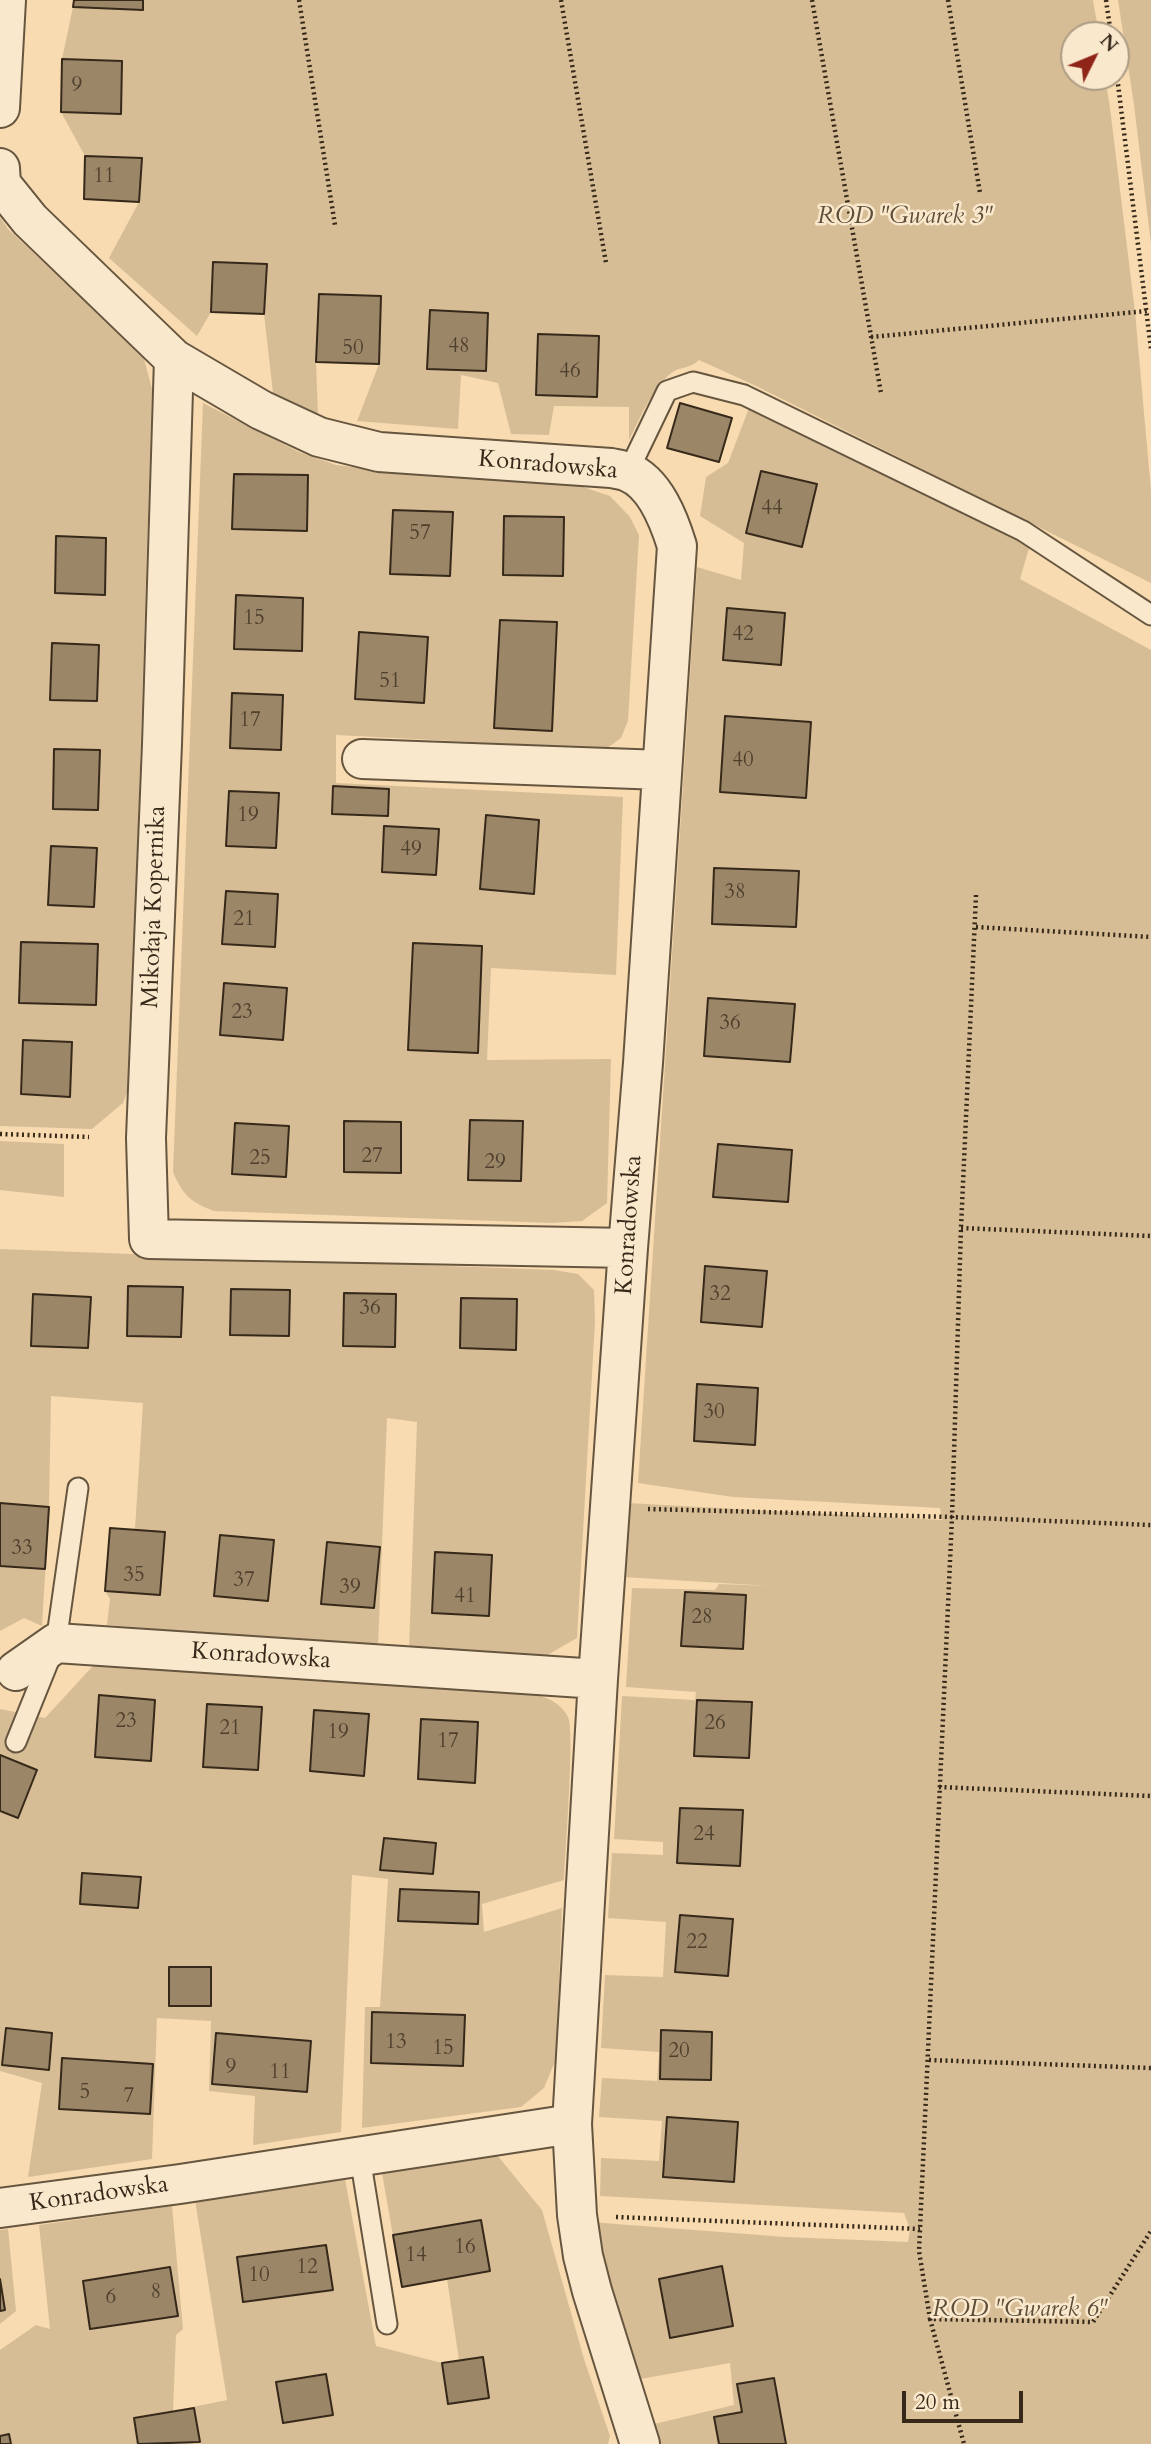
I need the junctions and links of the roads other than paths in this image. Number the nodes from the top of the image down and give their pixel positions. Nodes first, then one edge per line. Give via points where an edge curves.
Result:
1 (6, 0) edge
2 (0, 108) edge
3 (0, 168) edge
4 (174, 359) junction
5 (628, 472) junction
6 (1151, 615) edge
7 (362, 759) dead end
8 (662, 770) junction
9 (628, 1248) junction
10 (78, 1488) dead end
11 (56, 1643) junction
12 (16, 1671) dead end
13 (598, 1679) junction
14 (16, 1742) dead end
15 (572, 2124) junction
16 (360, 2157) junction
17 (0, 2208) edge
18 (387, 2324) dead end
19 (640, 2444) edge

1 - 2 street
3 - 4 street via 1,184 30,220
4 - 5 street, Konradowska via 261,410 319,437 379,452
4 - 9 street, Mikołaja Kopernika via 146,1138 149,1239
5 - 6 lane via 667,391 693,382 744,395 1023,531
5 - 8 street, Konradowska via 657,499 677,546
7 - 8 street
8 - 9 street, Konradowska
9 - 13 street, Konradowska
10 - 11 lane
11 - 12 street
11 - 13 street, Konradowska
11 - 14 lane
13 - 15 street, Konradowska
15 - 16 street, Konradowska
15 - 19 street, Konradowska via 577,2215 592,2291
16 - 17 street, Konradowska
16 - 18 lane

